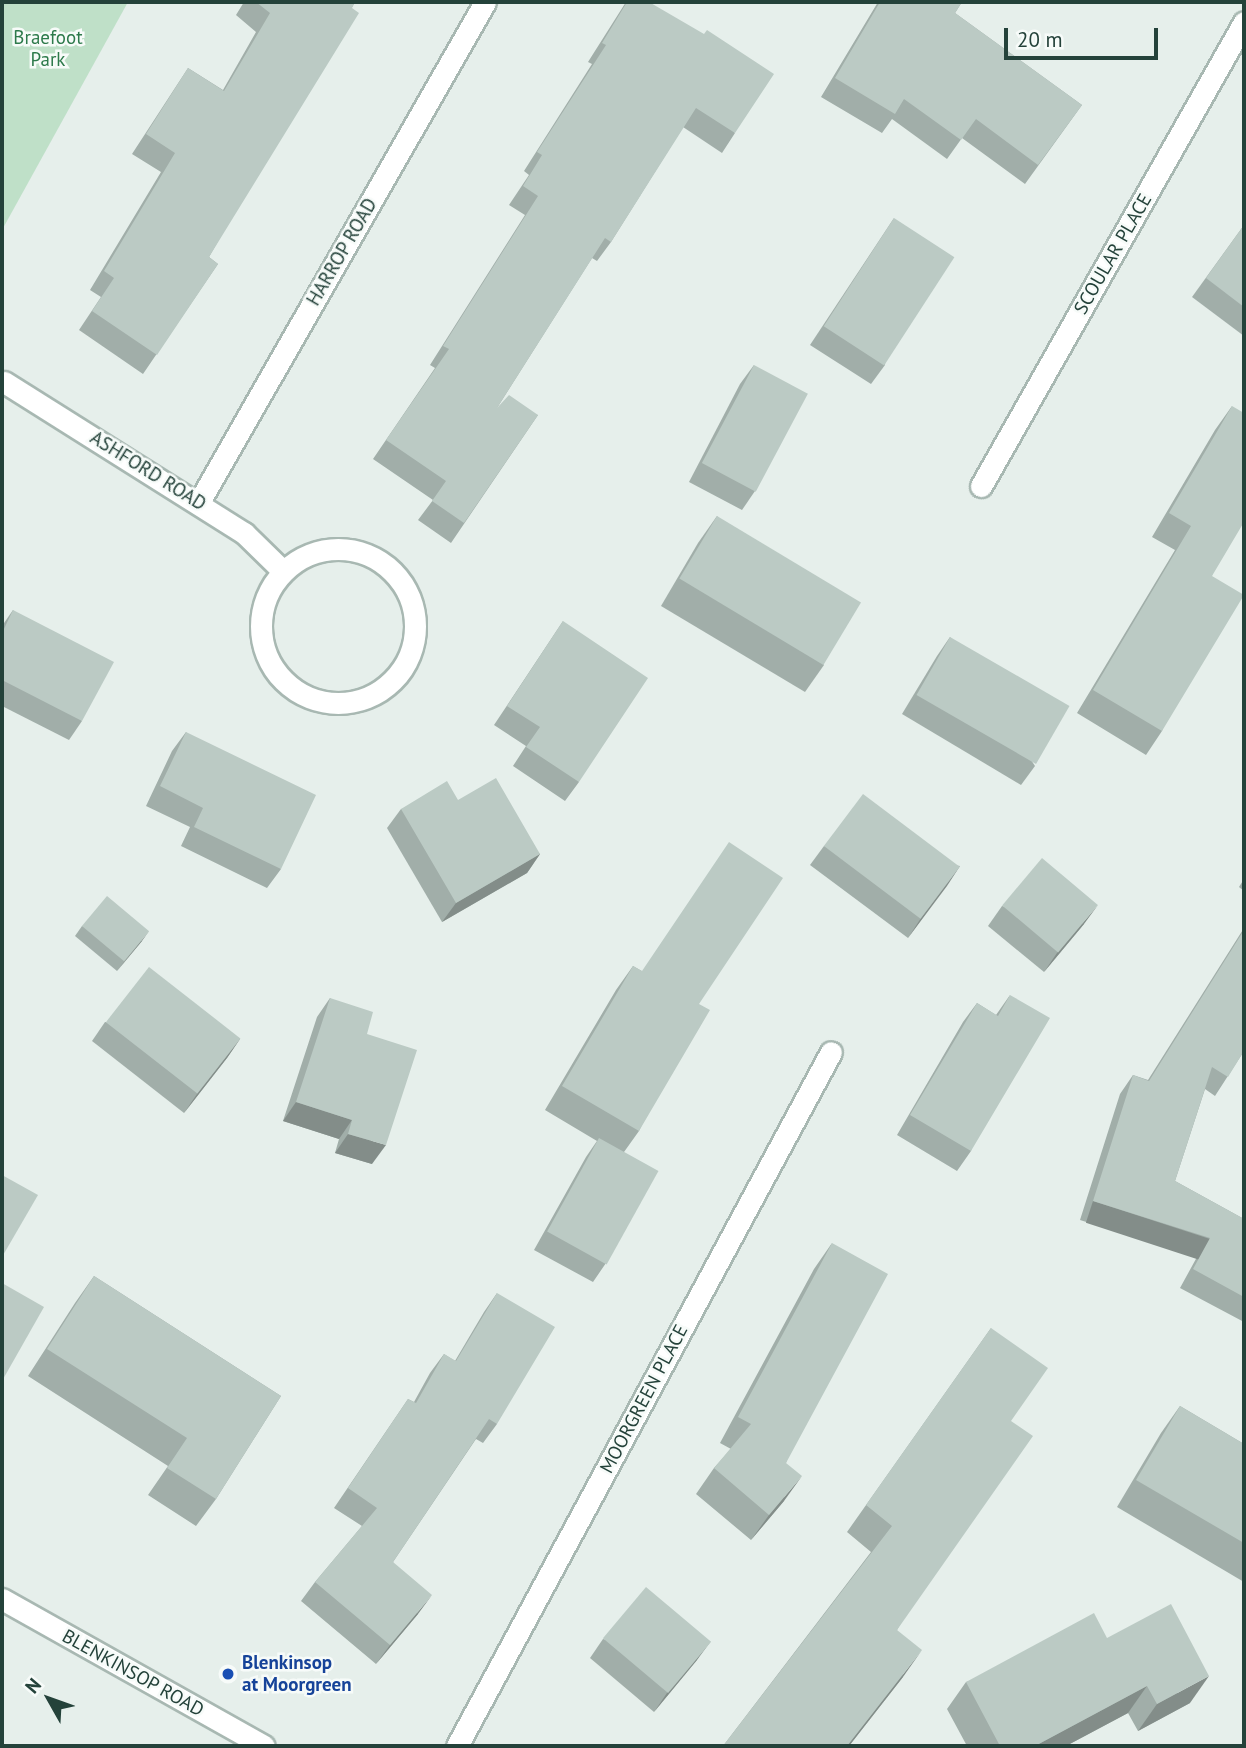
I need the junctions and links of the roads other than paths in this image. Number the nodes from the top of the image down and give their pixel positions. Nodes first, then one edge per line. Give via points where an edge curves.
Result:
1 (485, 2) edge
2 (1244, 22) edge
3 (4, 382) dead end
4 (981, 486) dead end
5 (199, 502) junction
6 (283, 571) junction
7 (831, 1052) dead end
8 (2, 1599) edge
9 (264, 1746) edge
10 (457, 1746) edge

1 - 5 street, HARROP ROAD
2 - 4 street, SCOULAR PLACE
3 - 5 street, ASHFORD ROAD
5 - 6 street, ASHFORD ROAD via 244,533
6 - 6 street via 268,591 261,614 261,639 269,662 284,682 303,696 327,703 375,695 396,678 410,655 416,629 413,603 400,579 381,560 356,550 330,548 304,555
7 - 10 street, MOORGREEN PLACE
8 - 9 street, BLENKINSOP ROAD

